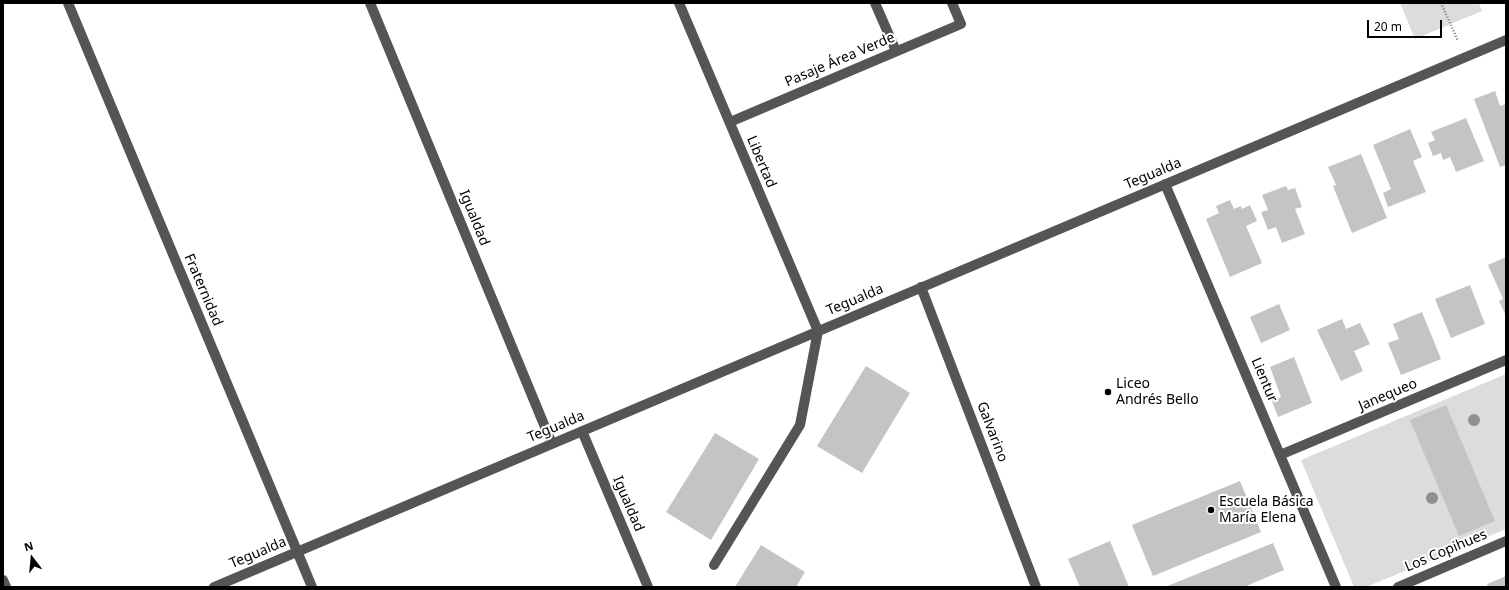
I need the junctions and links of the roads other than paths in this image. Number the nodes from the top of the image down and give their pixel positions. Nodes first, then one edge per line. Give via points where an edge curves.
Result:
1 (68, 3) edge
2 (370, 3) edge
3 (679, 3) edge
4 (875, 3) edge
5 (952, 3) edge
6 (1506, 40) edge
7 (896, 51) junction
8 (730, 122) junction
9 (1165, 184) junction
10 (921, 287) junction
11 (818, 331) junction
12 (1506, 360) edge
13 (582, 431) junction
14 (552, 444) junction
15 (1280, 456) junction
16 (1506, 541) edge
17 (297, 552) junction
18 (714, 565) dead end
19 (3, 580) edge
20 (6, 587) edge
21 (214, 587) edge
22 (312, 587) edge
23 (648, 587) edge
24 (1036, 587) edge
25 (1336, 587) edge
26 (1398, 587) edge

1 - 17 street, Fraternidad
2 - 14 street, Igualdad
3 - 8 street, Libertad
4 - 7 street
5 - 7 street, Pasaje Área Verde via 961,24
6 - 9 street, Tegualda
7 - 8 street, Pasaje Área Verde
8 - 11 street, Libertad
9 - 10 street, Tegualda
9 - 15 street, Lientur
10 - 11 street, Tegualda
10 - 24 street, Galvarino
11 - 13 street, Tegualda
11 - 18 street via 800,425
12 - 15 street, Janequeo
13 - 14 street, Tegualda
13 - 23 street, Igualdad
14 - 17 street, Tegualda
15 - 25 street, Lientur
16 - 26 street, Los Copihues
17 - 21 street, Tegualda
17 - 22 street, Fraternidad
19 - 20 street

